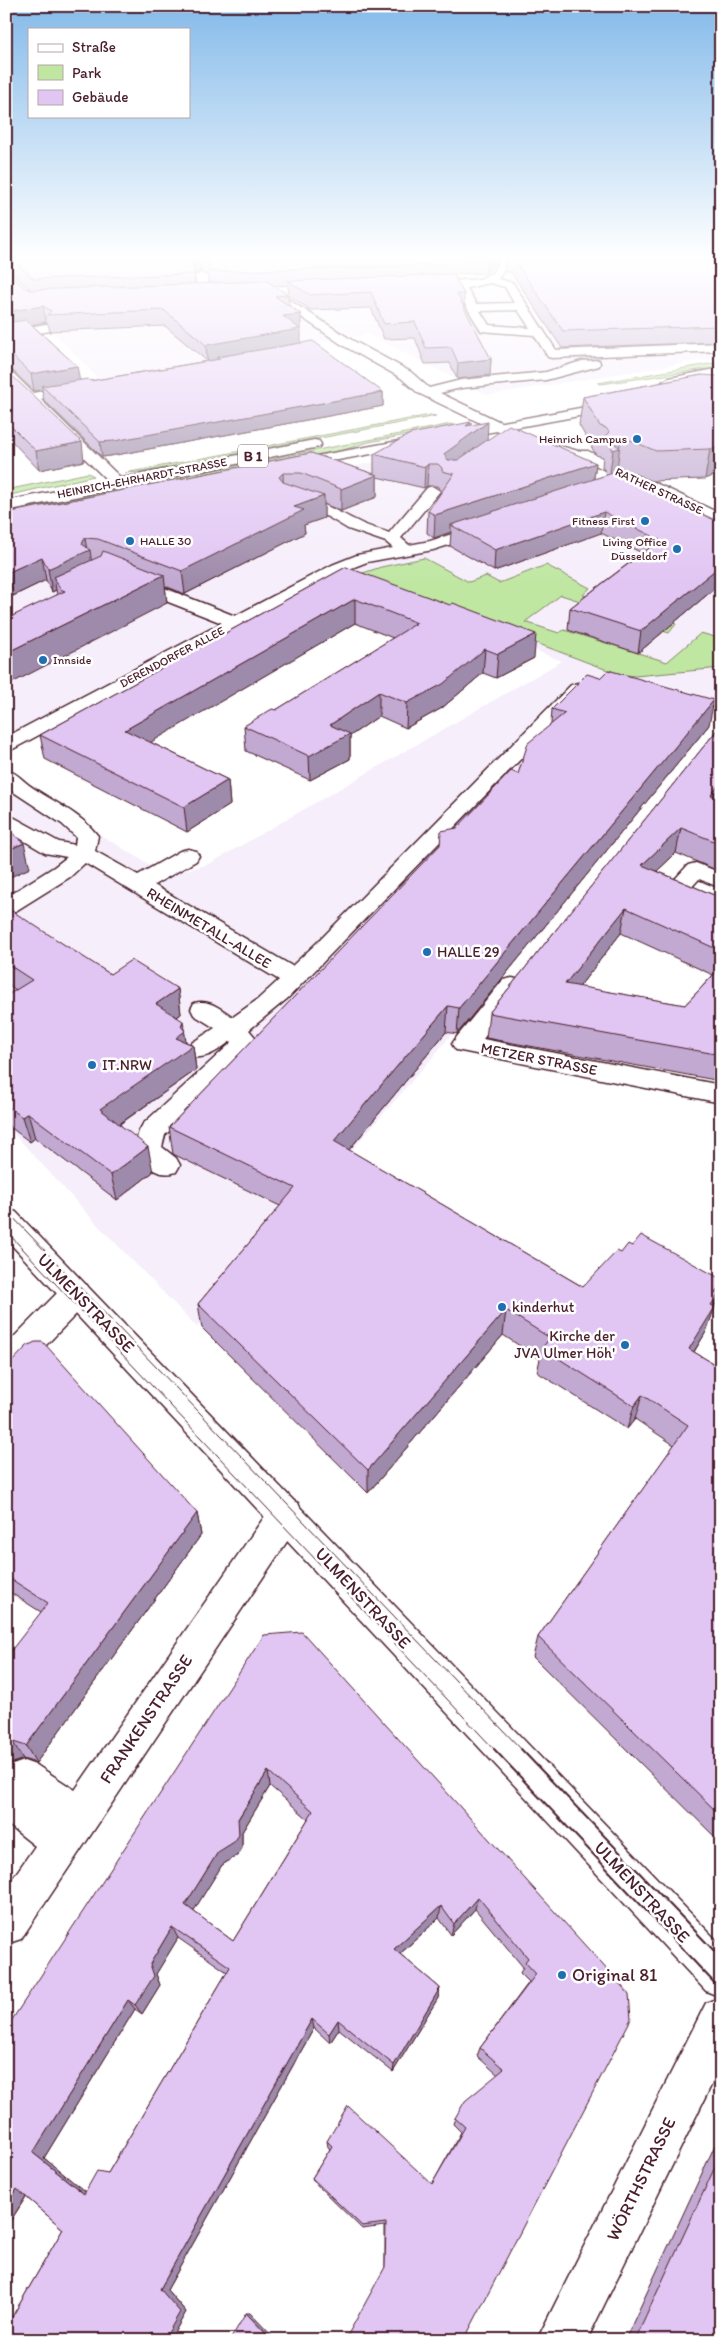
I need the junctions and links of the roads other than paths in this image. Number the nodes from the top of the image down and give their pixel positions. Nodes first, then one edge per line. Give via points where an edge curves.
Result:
1 (389, 365) edge
2 (580, 365) edge
3 (721, 372) edge
4 (81, 373) dead end
5 (6, 374) edge
6 (406, 375) junction
7 (656, 384) edge
8 (443, 388) junction
9 (429, 392) junction
10 (30, 397) junction
11 (472, 398) dead end
12 (635, 402) edge
13 (476, 415) junction
14 (452, 419) dead end
15 (499, 419) junction
16 (522, 422) junction
17 (328, 442) dead end
18 (597, 462) junction
19 (277, 468) edge
20 (633, 480) junction
21 (118, 483) junction
22 (170, 488) edge
23 (608, 488) edge
24 (432, 491) edge
25 (96, 503) edge
26 (284, 503) edge
27 (6, 506) edge
28 (721, 520) edge
29 (502, 523) edge
30 (392, 539) junction
31 (414, 549) junction
32 (440, 559) dead end
33 (338, 568) junction
34 (112, 573) edge
35 (357, 576) edge
36 (237, 622) junction
37 (587, 680) edge
38 (6, 745) edge
39 (6, 776) edge
40 (6, 820) edge
41 (84, 854) junction
42 (188, 856) dead end
43 (721, 881) edge
44 (137, 885) junction
45 (6, 907) edge
46 (721, 913) edge
47 (524, 970) edge
48 (294, 978) junction
49 (203, 1009) dead end
50 (233, 1028) junction
51 (199, 1050) dead end
52 (721, 1094) edge
53 (166, 1165) dead end
54 (6, 1220) edge
55 (76, 1294) junction
56 (6, 1366) edge
57 (286, 1514) junction
58 (16, 1791) dead end
59 (71, 1829) junction
60 (6, 1924) edge
61 (721, 1976) edge
62 (721, 2018) edge
63 (560, 2340) edge

1 - 6 street
2 - 8 street via 559,374
3 - 7 street
4 - 10 street via 95,386
5 - 10 street
6 - 8 street
6 - 9 street
8 - 9 street
8 - 11 street
9 - 13 street
10 - 21 street
12 - 16 street, B 1
13 - 14 street, B 1
13 - 15 street, B 1
15 - 16 street, B 1
15 - 18 street, RATHER STRASSE via 531,442
15 - 19 street, B 1
16 - 18 street, RATHER STRASSE
17 - 21 street, HEINRICH-EHRHARDT-STRASSE / B 1
18 - 20 street, RATHER STRASSE
20 - 23 street
20 - 28 street, RATHER STRASSE
21 - 27 street, HEINRICH-EHRHARDT-STRASSE / B 1
22 - 25 street, HEINRICH-EHRHARDT-STRASSE
24 - 30 street
26 - 30 street via 324,522 354,526
29 - 31 street, DERENDORFER ALLEE
30 - 31 street
31 - 32 street
31 - 33 street, DERENDORFER ALLEE via 363,558
33 - 35 street
33 - 36 street, DERENDORFER ALLEE
34 - 36 street
36 - 38 street, DERENDORFER ALLEE
37 - 48 street
39 - 41 street via 88,836
40 - 41 street, RHEINMETALL-ALLEE via 52,848
41 - 44 street, RHEINMETALL-ALLEE
41 - 45 street via 62,872
42 - 44 street
43 - 46 street via 696,870 673,893
44 - 48 street, RHEINMETALL-ALLEE
47 - 52 street, METZER STRASSE via 465,1044
48 - 50 street via 271,1002
49 - 50 street
50 - 51 street
50 - 53 street via 247,1043 152,1131 148,1150
54 - 55 street, ULMENSTRASSE
55 - 56 street
55 - 57 street, ULMENSTRASSE
57 - 59 street, FRANKENSTRASSE
57 - 61 street, ULMENSTRASSE
58 - 59 street
59 - 60 street, FRANKENSTRASSE
62 - 63 street, WÖRTHSTRASSE

